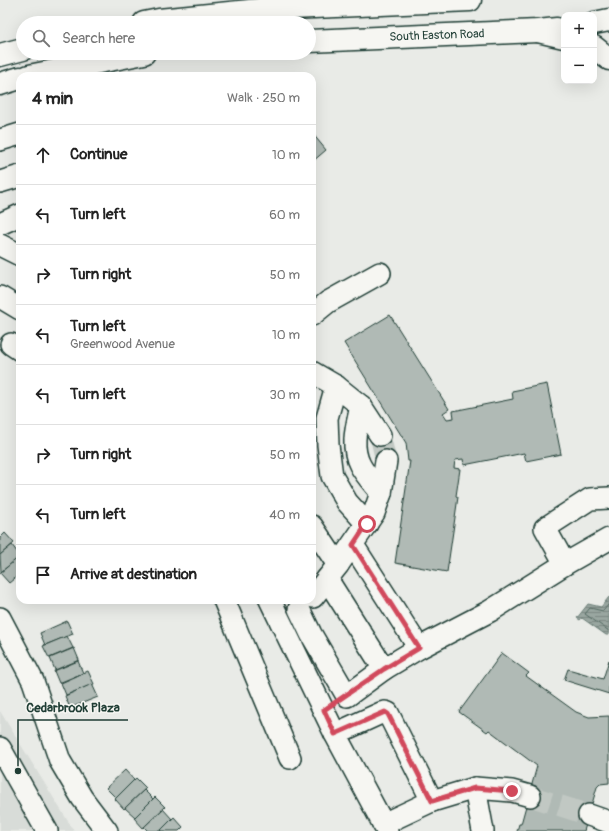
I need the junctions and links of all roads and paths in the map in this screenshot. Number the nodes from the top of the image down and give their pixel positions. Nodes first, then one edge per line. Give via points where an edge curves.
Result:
1 (470, 0) edge
2 (199, 16) edge
3 (609, 20) edge
4 (597, 22) edge
5 (561, 28) edge
6 (538, 31) junction
7 (561, 36) edge
8 (316, 41) edge
9 (595, 48) edge
10 (16, 52) edge
11 (0, 55) edge
12 (609, 59) edge
13 (109, 60) edge
14 (49, 72) edge
15 (16, 79) edge
16 (0, 84) edge
17 (16, 135) edge
18 (0, 140) edge
19 (16, 177) edge
20 (0, 182) edge
21 (16, 217) edge
22 (0, 224) edge
23 (0, 245) edge
24 (16, 253) edge
25 (380, 273) dead end
26 (0, 297) edge
27 (16, 307) edge
28 (316, 312) edge
29 (316, 374) edge
30 (336, 386) junction
31 (361, 406) junction
32 (380, 435) tunnel mouth
33 (386, 460) tunnel mouth
34 (381, 493) junction
35 (609, 498) edge
36 (367, 524) junction
37 (316, 535) edge
38 (609, 539) edge
39 (353, 545) junction
40 (565, 564) junction
41 (333, 572) junction
42 (316, 592) edge
43 (226, 604) edge
44 (272, 604) edge
45 (304, 604) edge
46 (309, 604) edge
47 (0, 618) edge
48 (282, 624) junction
49 (419, 648) junction
50 (384, 669) junction
51 (347, 696) junction
52 (324, 710) junction
53 (335, 734) junction
54 (0, 748) edge
55 (290, 758) dead end
56 (475, 788) junction
57 (530, 796) tunnel mouth
58 (432, 801) junction
59 (589, 815) tunnel mouth
60 (609, 822) edge
61 (385, 827) edge
62 (47, 831) edge
63 (107, 831) edge
64 (483, 831) edge

1 - 2 main road via 269,9
3 - 4 main road
5 - 6 main road, South Easton Road
6 - 7 main road
6 - 8 main road, South Easton Road
9 - 12 main road
10 - 11 main road
13 - 14 main road
15 - 16 main road
17 - 18 street
19 - 20 street
21 - 22 street
23 - 24 street
25 - 28 street via 328,302
26 - 27 street
29 - 30 street
30 - 31 street
30 - 36 street via 327,418 332,476 347,502
31 - 32 street
31 - 34 street via 355,434 356,451 360,464
33 - 34 street
34 - 36 street
35 - 40 street via 590,499 545,528
36 - 39 street
37 - 41 street
38 - 40 street
39 - 41 street
39 - 49 street
40 - 49 street via 490,612
41 - 42 street
41 - 50 street
43 - 55 street
44 - 48 street
45 - 48 street
46 - 51 street via 312,634
47 - 63 street via 32,681 60,761 82,798
48 - 52 street
49 - 50 street
50 - 51 street
51 - 52 street
52 - 53 street
53 - 58 street via 381,713 388,714
53 - 61 street
54 - 62 street
56 - 57 street via 512,791
56 - 58 street
56 - 64 street
58 - 61 street
59 - 60 street

